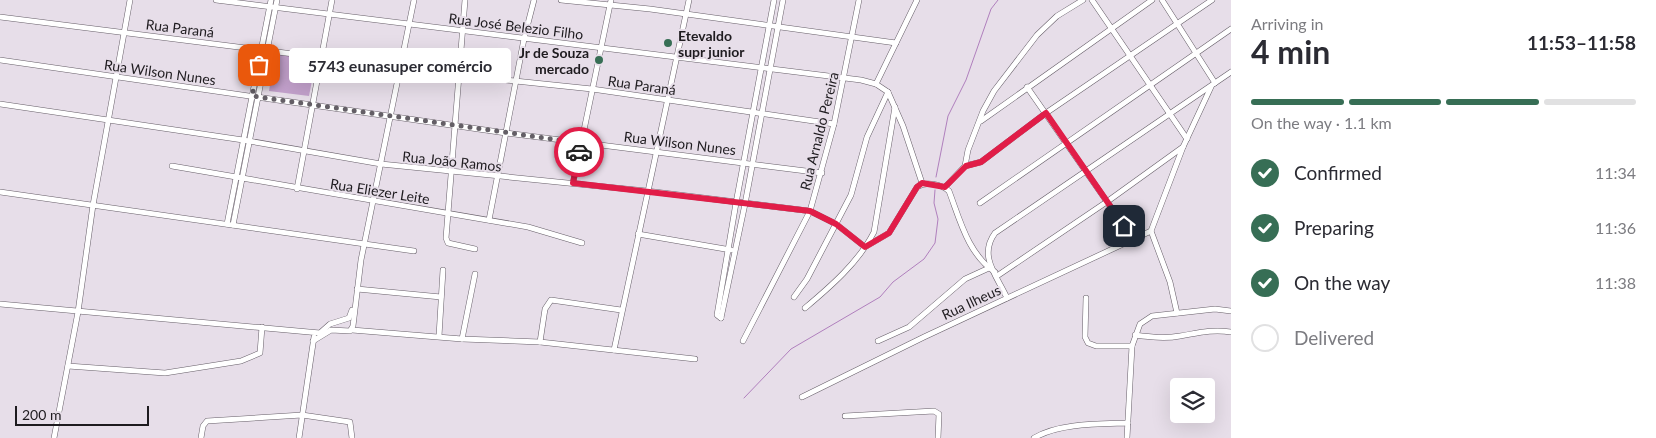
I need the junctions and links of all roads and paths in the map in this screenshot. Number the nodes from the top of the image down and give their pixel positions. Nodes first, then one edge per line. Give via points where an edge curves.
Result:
1 (130, 0) edge
2 (216, 0) edge
3 (271, 0) edge
4 (277, 0) edge
5 (332, 0) edge
6 (414, 0) edge
7 (465, 0) edge
8 (534, 0) edge
9 (562, 0) edge
10 (689, 0) edge
11 (774, 0) edge
12 (783, 0) edge
13 (859, 0) edge
14 (916, 0) edge
15 (1083, 0) edge
16 (1092, 0) edge
17 (1152, 0) edge
18 (1162, 0) edge
19 (1212, 0) edge
20 (610, 2) edge
21 (273, 7) junction
22 (329, 14) junction
23 (686, 14) junction
24 (0, 17) edge
25 (1177, 23) junction
26 (408, 24) junction
27 (769, 26) junction
28 (778, 27) junction
29 (1112, 28) junction
30 (1231, 29) edge
31 (462, 31) junction
32 (123, 32) junction
33 (852, 37) junction
34 (524, 39) junction
35 (896, 43) junction
36 (600, 47) junction
37 (262, 50) junction
38 (269, 50) junction
39 (1197, 52) junction
40 (1131, 55) junction
41 (676, 57) junction
42 (321, 58) junction
43 (0, 60) edge
44 (400, 68) junction
45 (761, 68) junction
46 (771, 69) junction
47 (1231, 72) edge
48 (459, 75) junction
49 (116, 77) junction
50 (844, 78) junction
51 (517, 82) junction
52 (876, 84) junction
53 (1213, 85) junction
54 (1151, 86) junction
55 (1027, 87) junction
56 (592, 89) junction
57 (888, 92) junction
58 (252, 96) junction
59 (259, 97) junction
60 (667, 100) junction
61 (0, 104) edge
62 (312, 106) junction
63 (895, 107) junction
64 (753, 111) junction
65 (762, 113) junction
66 (1046, 113) junction
67 (1169, 114) junction
68 (390, 116) junction
69 (109, 120) junction
70 (981, 122) junction
71 (834, 124) junction
72 (456, 126) junction
73 (506, 133) junction
74 (1187, 139) junction
75 (243, 140) junction
76 (250, 141) junction
77 (580, 143) junction
78 (1066, 144) junction
79 (1183, 147) junction
80 (305, 152) junction
81 (655, 152) junction
82 (743, 162) junction
83 (753, 162) junction
84 (381, 164) junction
85 (172, 166) dead end
86 (966, 166) junction
87 (452, 172) junction
88 (1087, 172) junction
89 (822, 173) junction
90 (236, 177) junction
91 (497, 177) junction
92 (242, 178) junction
93 (573, 183) junction
94 (922, 183) junction
95 (945, 187) junction
96 (297, 189) junction
97 (646, 191) junction
98 (0, 192) edge
99 (1108, 201) junction
100 (373, 202) junction
101 (736, 203) junction
102 (980, 203) dead end
103 (745, 204) junction
104 (94, 206) junction
105 (810, 211) junction
106 (449, 213) junction
107 (489, 220) junction
108 (230, 224) junction
109 (836, 224) junction
110 (1151, 231) junction
111 (638, 234) junction
112 (1133, 239) junction
113 (582, 243) dead end
114 (364, 244) junction
115 (865, 247) junction
116 (475, 249) dead end
117 (729, 250) junction
118 (414, 251) dead end
119 (736, 251) junction
120 (989, 268) junction
121 (444, 270) dead end
122 (475, 274) dead end
123 (996, 274) junction
124 (357, 289) junction
125 (441, 297) junction
126 (794, 297) dead end
127 (1007, 298) junction
128 (1086, 298) dead end
129 (0, 304) edge
130 (354, 304) junction
131 (805, 308) dead end
132 (622, 310) junction
133 (1231, 311) edge
134 (78, 312) junction
135 (1177, 313) junction
136 (262, 328) junction
137 (349, 330) junction
138 (320, 332) junction
139 (1231, 332) edge
140 (1136, 335) junction
141 (439, 336) junction
142 (462, 339) junction
143 (743, 340) dead end
144 (313, 341) junction
145 (878, 341) dead end
146 (540, 342) junction
147 (1132, 346) junction
148 (614, 350) junction
149 (695, 358) dead end
150 (68, 366) junction
151 (802, 397) dead end
152 (302, 415) junction
153 (845, 416) dead end
154 (1128, 423) junction
155 (54, 438) edge
156 (201, 438) edge
157 (299, 438) edge
158 (352, 438) edge
159 (938, 438) edge
160 (1034, 438) edge
161 (1127, 438) edge

1 - 32 street
2 - 21 street, Rua José Belezio Filho
3 - 21 street
4 - 21 street
5 - 22 street
6 - 26 street
7 - 31 street
8 - 34 street
9 - 20 street
10 - 23 street
11 - 27 street
12 - 28 street
13 - 33 street, Rua Arnaldo Pereira
14 - 35 street
15 - 70 street via 1057,16 1037,35 994,91
16 - 29 street
17 - 29 street
18 - 25 street
19 - 25 street
20 - 23 street
20 - 36 street
21 - 22 street, Rua José Belezio Filho
21 - 37 street
21 - 38 street
22 - 26 street, Rua José Belezio Filho
22 - 42 street
23 - 27 street
23 - 41 street
24 - 32 street, Rua Paraná
25 - 39 street
25 - 40 street
26 - 31 street, Rua José Belezio Filho
26 - 44 street
27 - 28 street
27 - 45 street
28 - 33 street
28 - 46 street
29 - 40 street
29 - 55 street
30 - 39 street
31 - 34 street, Rua José Belezio Filho
31 - 48 street
32 - 37 street, Rua Paraná
32 - 49 street
33 - 35 street
33 - 50 street, Rua Arnaldo Pereira
34 - 36 street, Rua José Belezio Filho
34 - 51 street
35 - 52 street
36 - 41 street, Rua José Belezio Filho
36 - 56 street
37 - 38 street, Rua Paraná
37 - 58 street
38 - 42 street, Rua Paraná
38 - 59 street
39 - 53 street
39 - 54 street
40 - 54 street
40 - 66 street
41 - 45 street, Rua José Belezio Filho
41 - 60 street
42 - 44 street, Rua Paraná
42 - 62 street
43 - 49 street, Rua Wilson Nunes
44 - 48 street, Rua Paraná
44 - 68 street
45 - 46 street, Rua José Belezio Filho
45 - 64 street
46 - 50 street, Rua José Belezio Filho
46 - 65 street
47 - 53 street
48 - 51 street, Rua Paraná
48 - 72 street
49 - 58 street, Rua Wilson Nunes
49 - 69 street
50 - 52 street, Rua José Belezio Filho
50 - 71 street, Rua Arnaldo Pereira
51 - 56 street, Rua Paraná
51 - 73 street
52 - 57 street
53 - 67 street
53 - 74 street
54 - 67 street
54 - 78 street
55 - 66 street
55 - 70 street
56 - 60 street, Rua Paraná
56 - 77 street
57 - 63 street
57 - 109 street via 867,137 851,196
58 - 59 street, Rua Wilson Nunes
58 - 75 street
59 - 62 street, Rua Wilson Nunes
59 - 76 street
60 - 64 street, Rua Paraná
60 - 81 street
61 - 69 street, Rua João Ramos
62 - 68 street, Rua Wilson Nunes
62 - 80 street
63 - 94 street
63 - 115 street via 874,232
64 - 65 street, Rua Paraná
64 - 82 street
65 - 71 street, Rua Paraná
65 - 83 street
66 - 78 street
66 - 86 street via 981,162
67 - 74 street
67 - 88 street
68 - 72 street, Rua Wilson Nunes
68 - 84 street
69 - 75 street, Rua João Ramos
69 - 104 street
70 - 86 street via 968,150
71 - 89 street, Rua Arnaldo Pereira
72 - 73 street, Rua Wilson Nunes
72 - 87 street
73 - 77 street, Rua Wilson Nunes
73 - 91 street
74 - 79 street
75 - 76 street, Rua João Ramos
75 - 90 street
76 - 80 street, Rua João Ramos
76 - 92 street
77 - 81 street, Rua Wilson Nunes
77 - 93 street
78 - 88 street
78 - 102 street
79 - 99 street
79 - 110 street
80 - 84 street, Rua João Ramos
80 - 96 street
81 - 82 street, Rua Wilson Nunes
81 - 97 street
82 - 83 street, Rua Wilson Nunes
82 - 101 street
83 - 89 street, Rua Wilson Nunes
83 - 103 street
84 - 87 street, Rua João Ramos
84 - 100 street
85 - 90 street, Rua Eliezer Leite
86 - 95 street
87 - 91 street, Rua João Ramos
87 - 106 street
88 - 99 street
88 - 123 street via 995,233 987,256
89 - 105 street, Rua Arnaldo Pereira
90 - 92 street, Rua Eliezer Leite
90 - 108 street
91 - 93 street, Rua João Ramos
91 - 107 street
92 - 96 street, Rua Eliezer Leite
92 - 108 street
93 - 97 street, Rua João Ramos
94 - 95 street
94 - 115 street via 889,233
95 - 120 street via 976,255
96 - 100 street, Rua Eliezer Leite
97 - 101 street, Rua João Ramos
97 - 111 street
98 - 104 street
99 - 112 street
99 - 123 street
100 - 106 street, Rua Eliezer Leite
100 - 114 street
101 - 103 street, Rua João Ramos
101 - 117 street
103 - 105 street, Rua João Ramos
103 - 119 street
104 - 108 street
104 - 134 street
105 - 109 street, Rua João Ramos
105 - 143 street, Rua Arnaldo Pereira
106 - 107 street, Rua Eliezer Leite
106 - 116 street via 448,242
107 - 113 street, Rua Eliezer Leite via 528,227
108 - 114 street
109 - 115 street, Rua João Ramos
109 - 126 street
110 - 112 street, Rua Ilheus
110 - 135 street via 1170,282
111 - 117 street
111 - 132 street
112 - 127 street, Rua Ilheus
114 - 118 street
114 - 124 street
115 - 131 street via 837,280
117 - 119 street
117 - 119 street via 717,315 721,318
120 - 123 street
120 - 145 street via 965,279 909,328
121 - 125 street
122 - 142 street
123 - 127 street
124 - 125 street
124 - 130 street
125 - 141 street
127 - 151 street, Rua Ilheus
128 - 147 street via 1085,338 1088,343
129 - 134 street
130 - 137 street
130 - 138 street via 349,318 330,324
132 - 146 street via 551,300 544,309
132 - 148 street
133 - 135 street via 1215,309
134 - 136 street
134 - 150 street
135 - 140 street via 1145,319
136 - 138 street
136 - 150 street via 260,353 241,361 165,373
137 - 141 street
137 - 144 street via 326,331
138 - 144 street
139 - 140 street via 1216,330 1153,338
140 - 147 street
141 - 142 street
142 - 146 street
144 - 152 street
146 - 148 street
147 - 154 street
148 - 149 street
150 - 155 street
152 - 156 street via 207,421
152 - 157 street
152 - 158 street via 347,421 352,426
153 - 159 street via 934,411 940,418
154 - 160 street via 1094,423 1047,431
154 - 161 street

